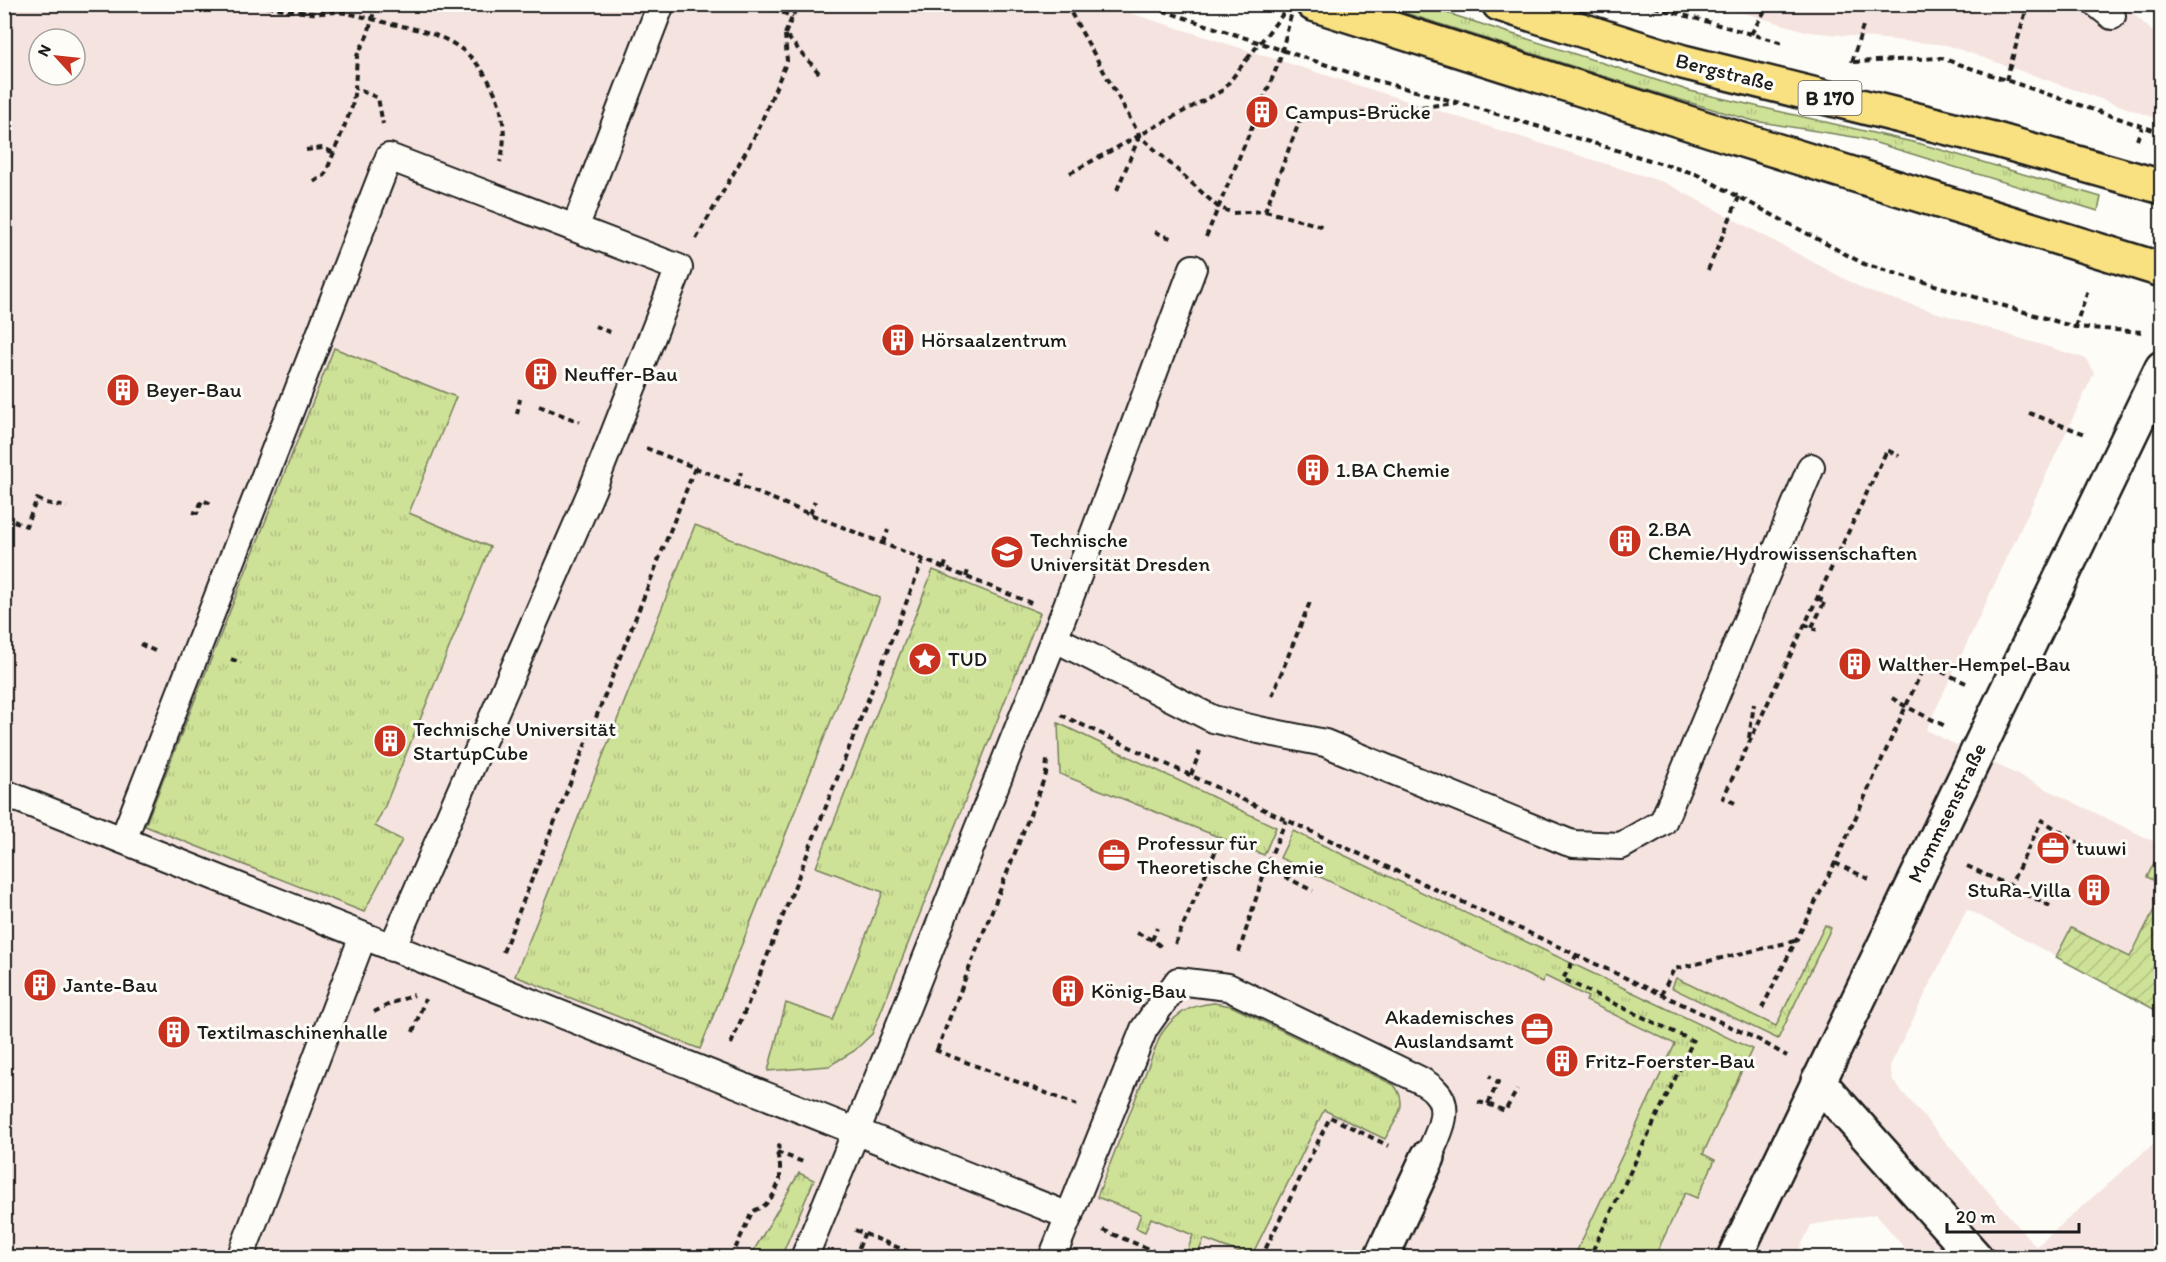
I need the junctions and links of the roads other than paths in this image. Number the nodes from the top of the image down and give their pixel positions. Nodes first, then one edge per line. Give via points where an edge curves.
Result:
1 (661, 4) edge
2 (1313, 4) edge
3 (1499, 4) edge
4 (2162, 187) edge
5 (574, 228) junction
6 (1192, 268) road end
7 (2162, 270) edge
8 (2162, 368) edge
9 (1811, 467) dead end
10 (1054, 638) junction
11 (4, 793) edge
12 (123, 840) junction
13 (363, 936) junction
14 (392, 948) junction
15 (1818, 1081) junction
16 (855, 1133) junction
17 (1428, 1157) joint
18 (1069, 1216) junction
19 (240, 1257) edge
20 (804, 1257) edge
21 (1052, 1257) edge
22 (1381, 1257) edge
23 (1734, 1257) edge
24 (1976, 1257) edge

1 - 5 lane
2 - 7 main road
3 - 4 main road, Bergstraße / B 170 via 1683,62 1993,139
5 - 12 lane via 389,157
5 - 14 lane via 679,268 592,490
6 - 10 lane
8 - 15 street, Mommsenstraße
9 - 10 lane via 1663,822 1622,846 1567,842 1325,743 1213,719
10 - 16 lane
11 - 12 lane
12 - 13 lane
13 - 14 lane
13 - 19 lane
14 - 16 lane
15 - 23 street, Mommsenstraße
15 - 24 street
16 - 18 lane
16 - 20 lane
17 - 18 lane via 1442,1126 1443,1105 1435,1090 1228,987 1178,981 1144,1029
17 - 22 street
18 - 21 lane

